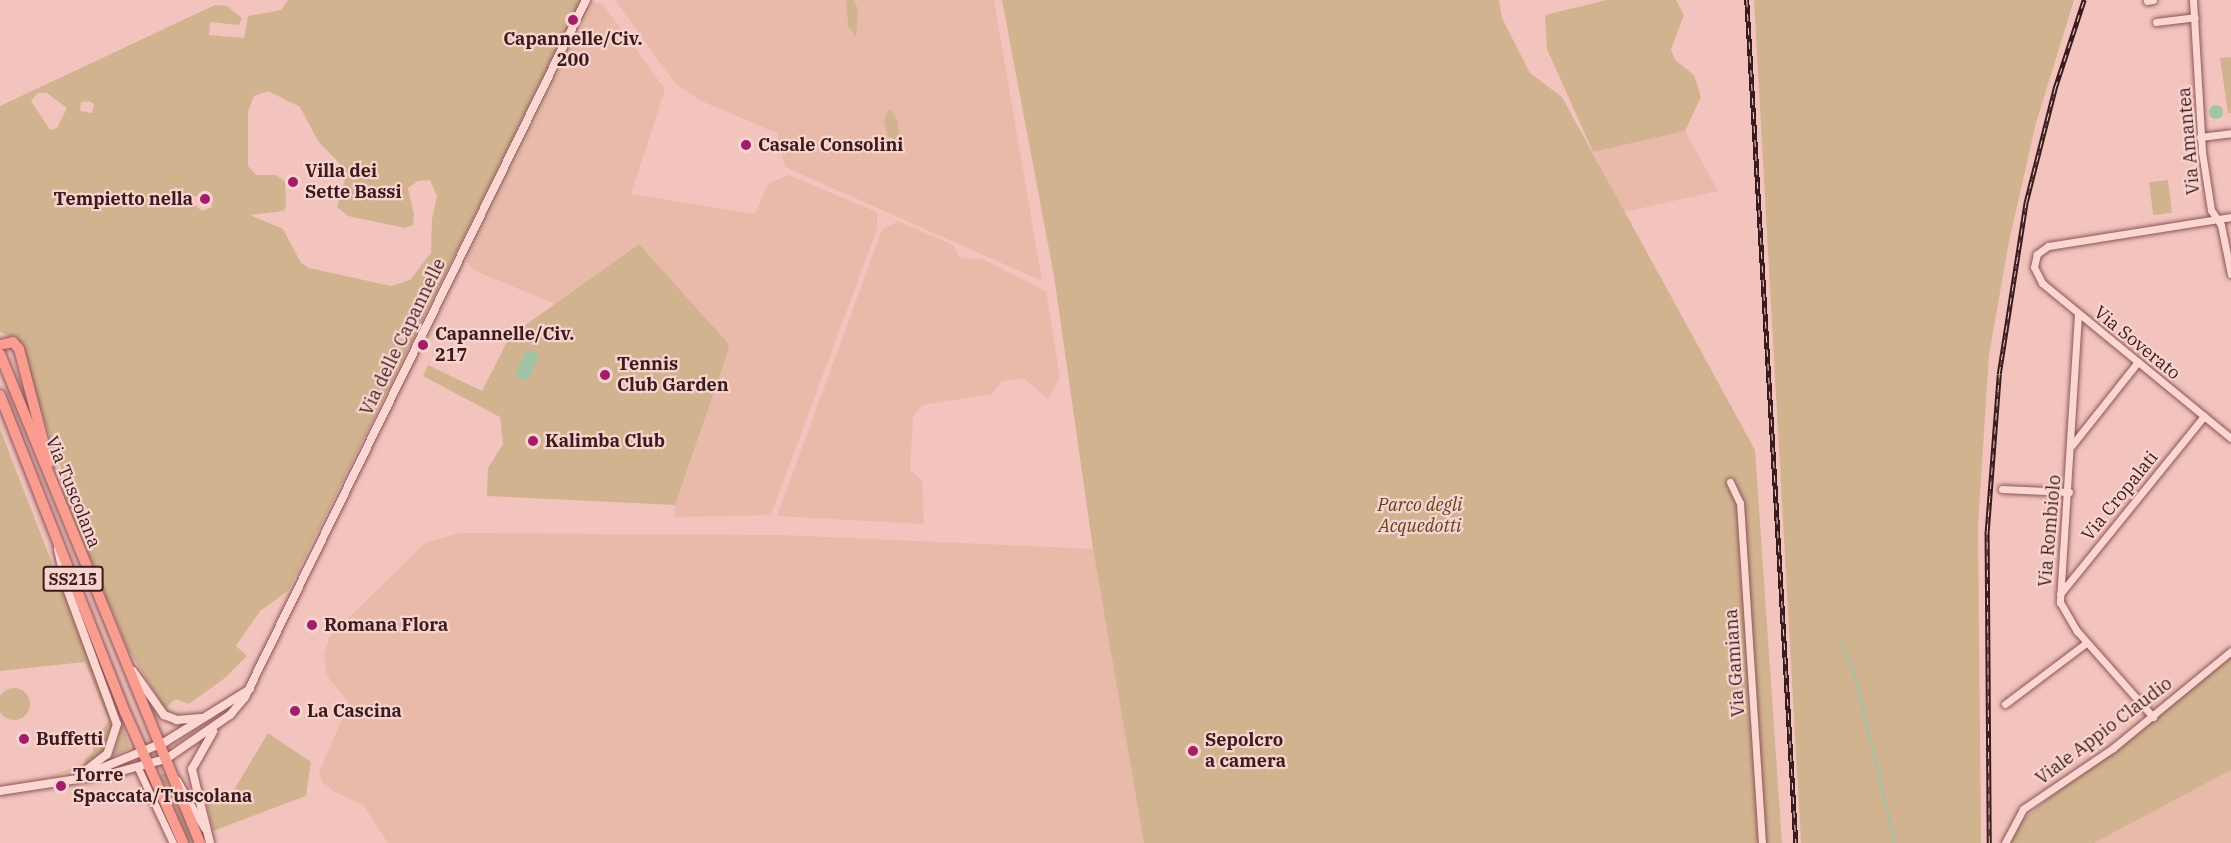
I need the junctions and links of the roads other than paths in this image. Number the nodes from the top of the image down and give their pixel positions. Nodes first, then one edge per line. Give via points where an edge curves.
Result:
1 (586, 0) edge
2 (2153, 0) edge
3 (2193, 0) edge
4 (2147, 1) edge
5 (2195, 17) junction
6 (2156, 22) dead end
7 (2231, 133) edge
8 (2200, 137) junction
9 (2231, 217) edge
10 (2218, 219) junction
11 (2231, 274) edge
12 (2078, 314) junction
13 (0, 345) edge
14 (0, 354) edge
15 (2136, 363) junction
16 (0, 395) edge
17 (2, 403) edge
18 (2204, 416) junction
19 (2231, 438) edge
20 (2072, 445) junction
21 (1730, 483) dead end
22 (2002, 489) dead end
23 (2069, 492) junction
24 (58, 501) junction
25 (57, 539) junction
26 (2060, 594) junction
27 (2086, 642) junction
28 (120, 650) junction
29 (2231, 651) edge
30 (250, 688) junction
31 (2005, 704) dead end
32 (230, 715) junction
33 (2153, 717) junction
34 (204, 718) junction
35 (160, 744) junction
36 (142, 752) junction
37 (166, 759) junction
38 (143, 766) junction
39 (173, 775) junction
40 (76, 778) junction
41 (0, 791) edge
42 (206, 833) junction
43 (173, 843) edge
44 (183, 843) edge
45 (200, 843) edge
46 (210, 843) edge
47 (1762, 843) edge
48 (2005, 843) edge

1 - 30 street, Via delle Capannelle
2 - 4 street
3 - 5 street, Via Amantea
5 - 6 street
5 - 8 street, Via Amantea
7 - 8 street
8 - 10 street, Via Amantea via 2211,210
9 - 10 street
10 - 11 street, Via Amantea
10 - 12 street, Via Soverato via 2048,246 2038,252 2034,264 2039,280
12 - 15 street, Via Soverato
12 - 20 street, Via Rombiolo
13 - 24 main road via 13,342 19,350
14 - 24 main road, Via Tuscolana / SS215
15 - 18 street, Via Soverato
15 - 20 street
16 - 17 main road, Via Tuscolana / SS215
17 - 25 main road, Via Tuscolana / SS215
18 - 19 street, Via Soverato
18 - 26 street, Via Cropalati
20 - 23 street, Via Rombiolo
21 - 47 street, Via Gamiana via 1740,503
22 - 23 street
23 - 26 street, Via Rombiolo
24 - 28 main road, Via Tuscolana / SS215
25 - 36 main road, Via Tuscolana / SS215
25 - 40 street, Via Tuscolana via 62,574 117,724 108,754
26 - 27 street, Via Rombiolo via 2063,612
27 - 31 street
27 - 33 street, Via Rombiolo
28 - 34 street via 161,712 177,720
28 - 35 main road, Via Tuscolana / SS215
29 - 33 street, Viale Appio Claudio
30 - 32 street, Via delle Capannelle
30 - 34 street
32 - 37 street, Via delle Capannelle
32 - 42 street via 208,737 193,763 192,778
33 - 48 street, Viale Appio Claudio via 2023,809
34 - 35 street
35 - 36 street
35 - 37 main road, Via Tuscolana / SS215
36 - 38 main road, Via Tuscolana / SS215
36 - 40 street
37 - 38 street, Via delle Capannelle
37 - 39 main road, Via Tuscolana / SS215
38 - 40 street, Via delle Capannelle
38 - 43 street
38 - 44 main road, Via Tuscolana / SS215
39 - 42 street, Via Tuscolana
39 - 45 main road, Via Tuscolana / SS215
40 - 41 street
42 - 46 street, Via Tuscolana

